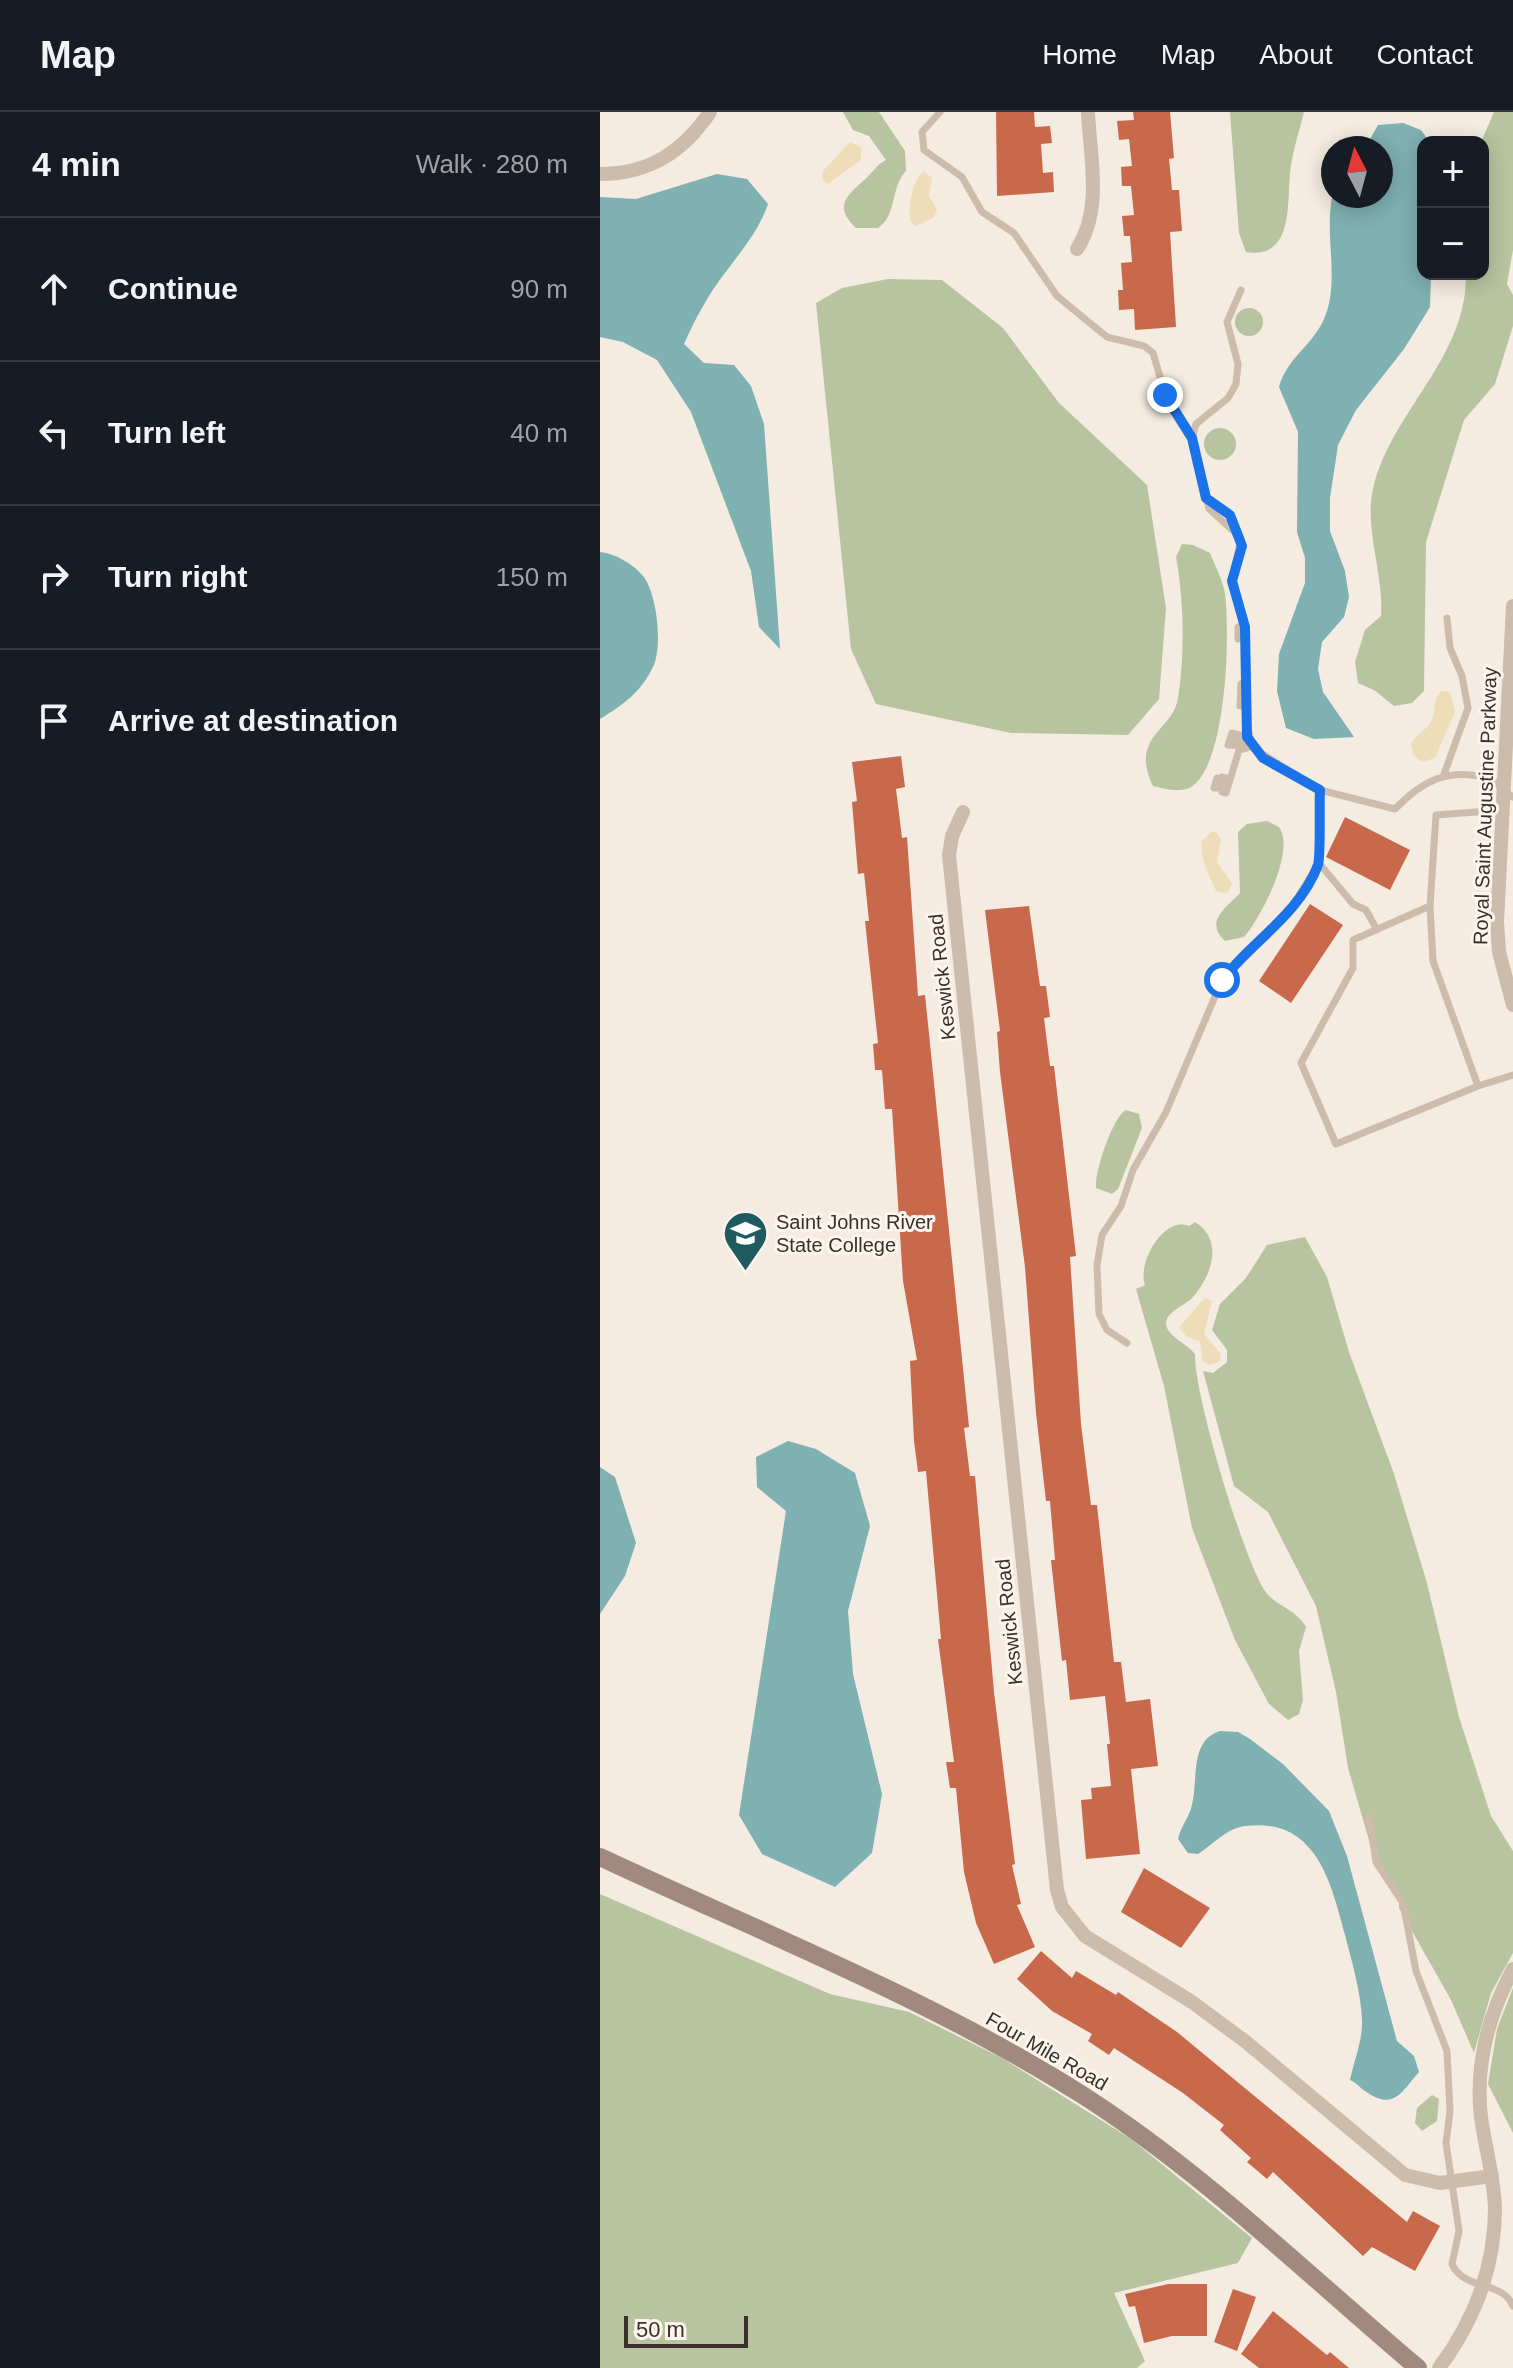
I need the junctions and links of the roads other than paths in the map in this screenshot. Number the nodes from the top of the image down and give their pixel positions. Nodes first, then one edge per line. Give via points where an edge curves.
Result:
1 (710, 112) edge
2 (940, 112) edge
3 (1088, 112) edge
4 (600, 174) edge
5 (1077, 249) dead end
6 (1241, 290) dead end
7 (1192, 438) junction
8 (1513, 606) edge
9 (1447, 618) dead end
10 (1247, 737) junction
11 (1234, 744) dead end
12 (1443, 777) junction
13 (1217, 778) dead end
14 (1320, 790) junction
15 (1508, 794) edge
16 (1503, 810) junction
17 (963, 812) dead end
18 (1319, 863) junction
19 (1430, 906) junction
20 (1377, 930) junction
21 (1513, 1005) edge
22 (1513, 1075) edge
23 (1478, 1086) junction
24 (1127, 1343) dead end
25 (1369, 1816) dead end
26 (600, 1857) edge
27 (1513, 1969) edge
28 (1492, 2176) junction
29 (1454, 2182) junction
30 (1483, 2287) junction
31 (1513, 2306) edge
32 (1418, 2368) edge
33 (1439, 2368) edge

1 - 4 street via 669,157 628,172
2 - 7 lane via 922,132 924,150 954,169 975,206 1021,241 1057,296 1107,337 1153,353 1168,404
3 - 5 street via 1093,206
6 - 7 lane via 1227,322 1238,364 1236,384 1228,398 1196,424
7 - 10 lane via 1215,518 1241,538 1232,581 1243,610
8 - 15 street, Royal Saint Augustine Parkway
9 - 12 lane via 1468,708
10 - 11 lane via 1232,733 1228,745 1243,746 1241,737 1234,736
10 - 13 lane via 1226,793 1226,778 1214,788
10 - 14 lane via 1263,758
12 - 14 lane via 1420,784 1395,809
12 - 15 lane via 1489,778
14 - 18 lane
15 - 16 street, Royal Saint Augustine Parkway
16 - 19 lane via 1436,815
16 - 21 street, Royal Saint Augustine Parkway via 1497,922
17 - 29 street, Keswick Road via 949,855 1062,1907 1085,1936 1246,2042 1391,2165 1422,2181
18 - 20 lane via 1353,904 1366,910
18 - 24 lane via 1288,913 1222,980 1166,1112 1102,1235 1099,1314 1107,1330
19 - 20 lane
19 - 23 lane via 1433,961
20 - 23 lane via 1353,940 1353,968 1301,1063 1336,1144
22 - 23 lane
25 - 29 lane via 1376,1862 1403,1903 1416,1971 1447,2051 1446,2143
26 - 32 main road, Four Mile Road via 993,2042 1084,2096 1216,2196
27 - 28 street via 1482,2056 1481,2116
28 - 29 street, Keswick Road
28 - 30 street via 1493,2237
29 - 30 lane via 1459,2231 1452,2264 1464,2280
30 - 31 lane via 1499,2291
30 - 33 street

